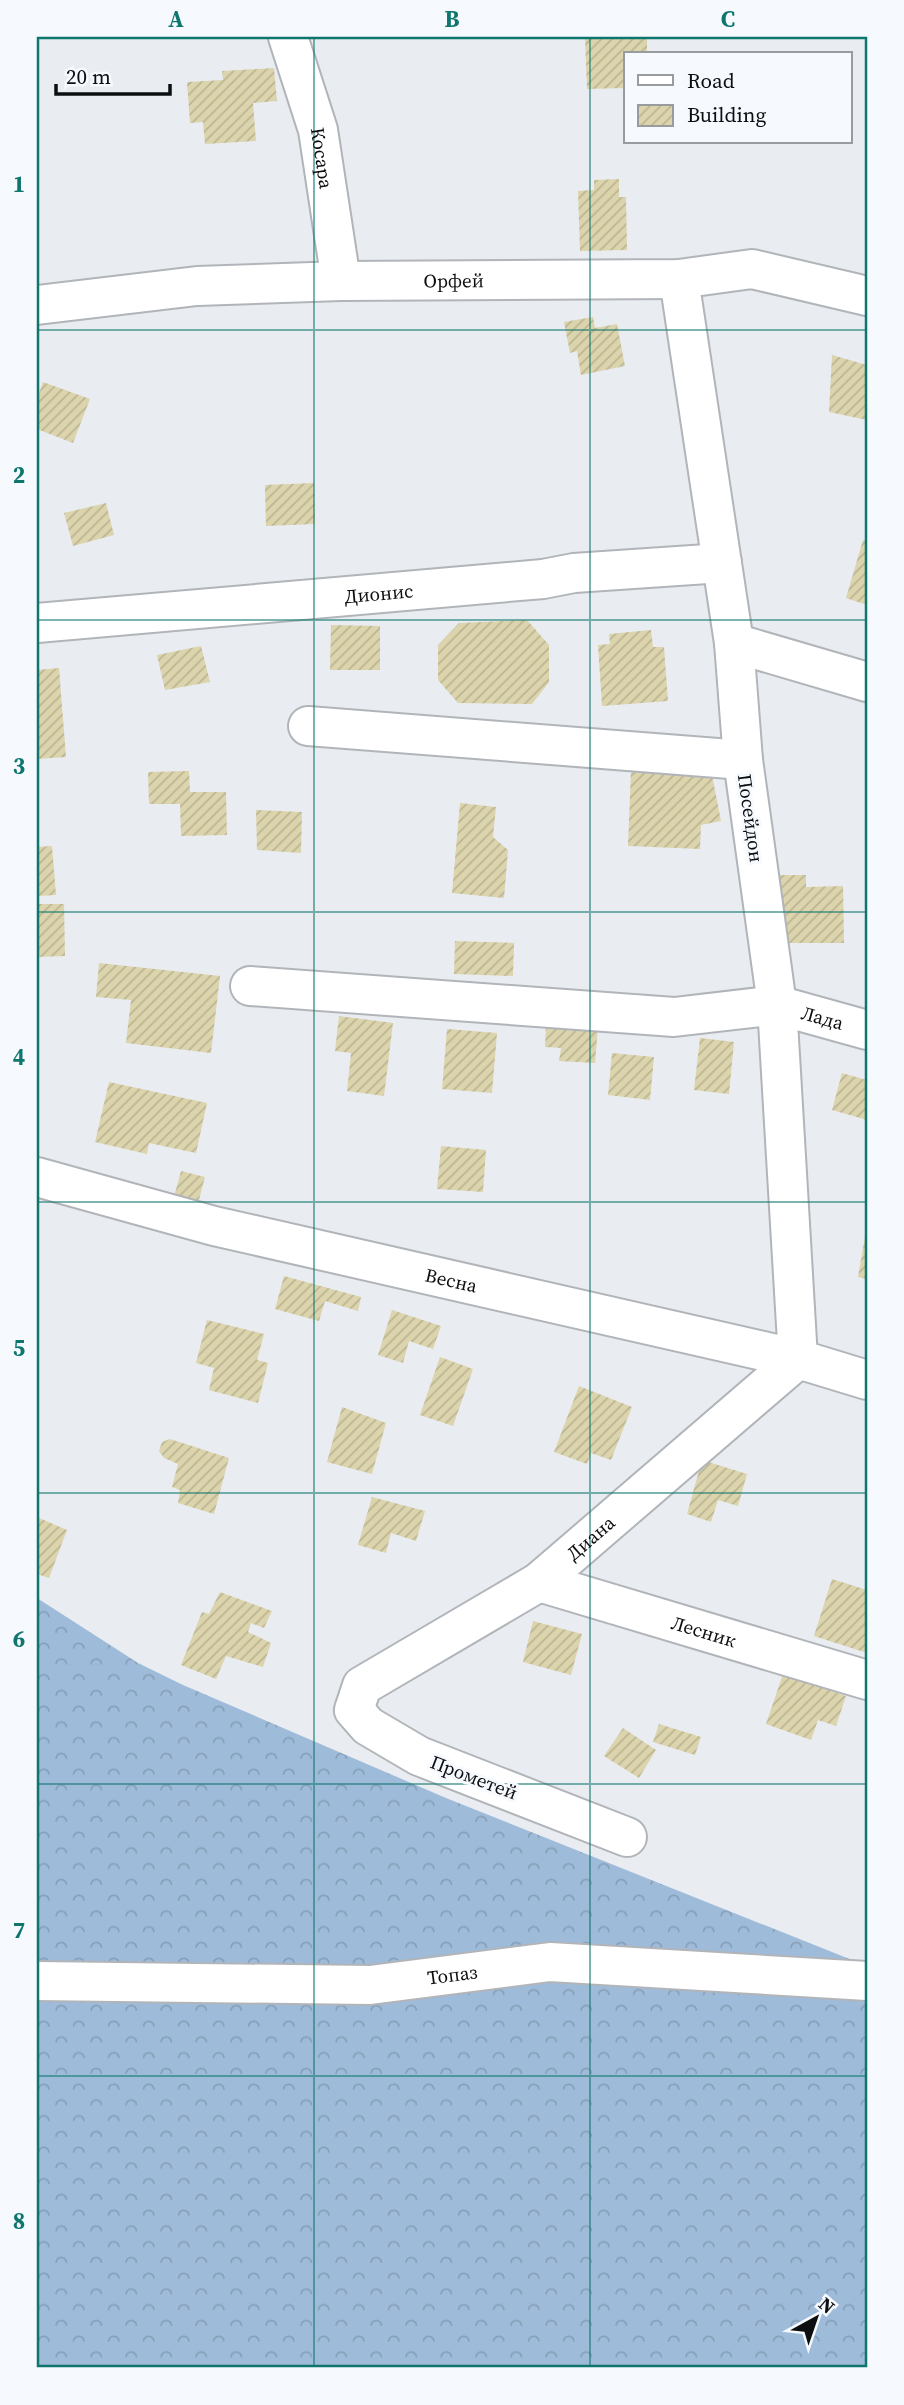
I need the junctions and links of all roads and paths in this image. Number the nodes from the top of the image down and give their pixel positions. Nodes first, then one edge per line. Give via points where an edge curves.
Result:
1 (288, 37) edge
2 (679, 279) junction
3 (341, 281) junction
4 (867, 296) edge
5 (37, 305) edge
6 (722, 563) junction
7 (37, 623) edge
8 (734, 643) junction
9 (867, 682) edge
10 (308, 726) dead end
11 (743, 760) junction
12 (250, 986) dead end
13 (777, 1004) junction
14 (867, 1030) edge
15 (37, 1177) edge
16 (798, 1359) junction
17 (867, 1380) edge
18 (539, 1583) junction
19 (867, 1680) edge
20 (362, 1686) joint
21 (627, 1837) dead end
22 (867, 1981) edge
23 (37, 1982) edge

1 - 3 street, Косара via 318,130
2 - 3 street, Орфей
2 - 4 street, Орфей via 752,269
2 - 6 street, Посейдон
3 - 5 street, Орфей via 197,286
6 - 7 street, Дионис
6 - 8 street, Посейдон
8 - 9 street
8 - 11 street, Посейдон
10 - 11 street
11 - 13 street, Посейдон
12 - 13 street via 674,1017
13 - 14 street, Лада
13 - 16 street, Посейдон
15 - 16 street, Весна via 214,1226
16 - 17 street, Весна
16 - 18 street, Диана
18 - 19 street, Лесник
18 - 20 street, Диана
20 - 21 street, Прометей via 354,1710 368,1726 419,1756
22 - 23 street, Топаз via 550,1962 370,1985

